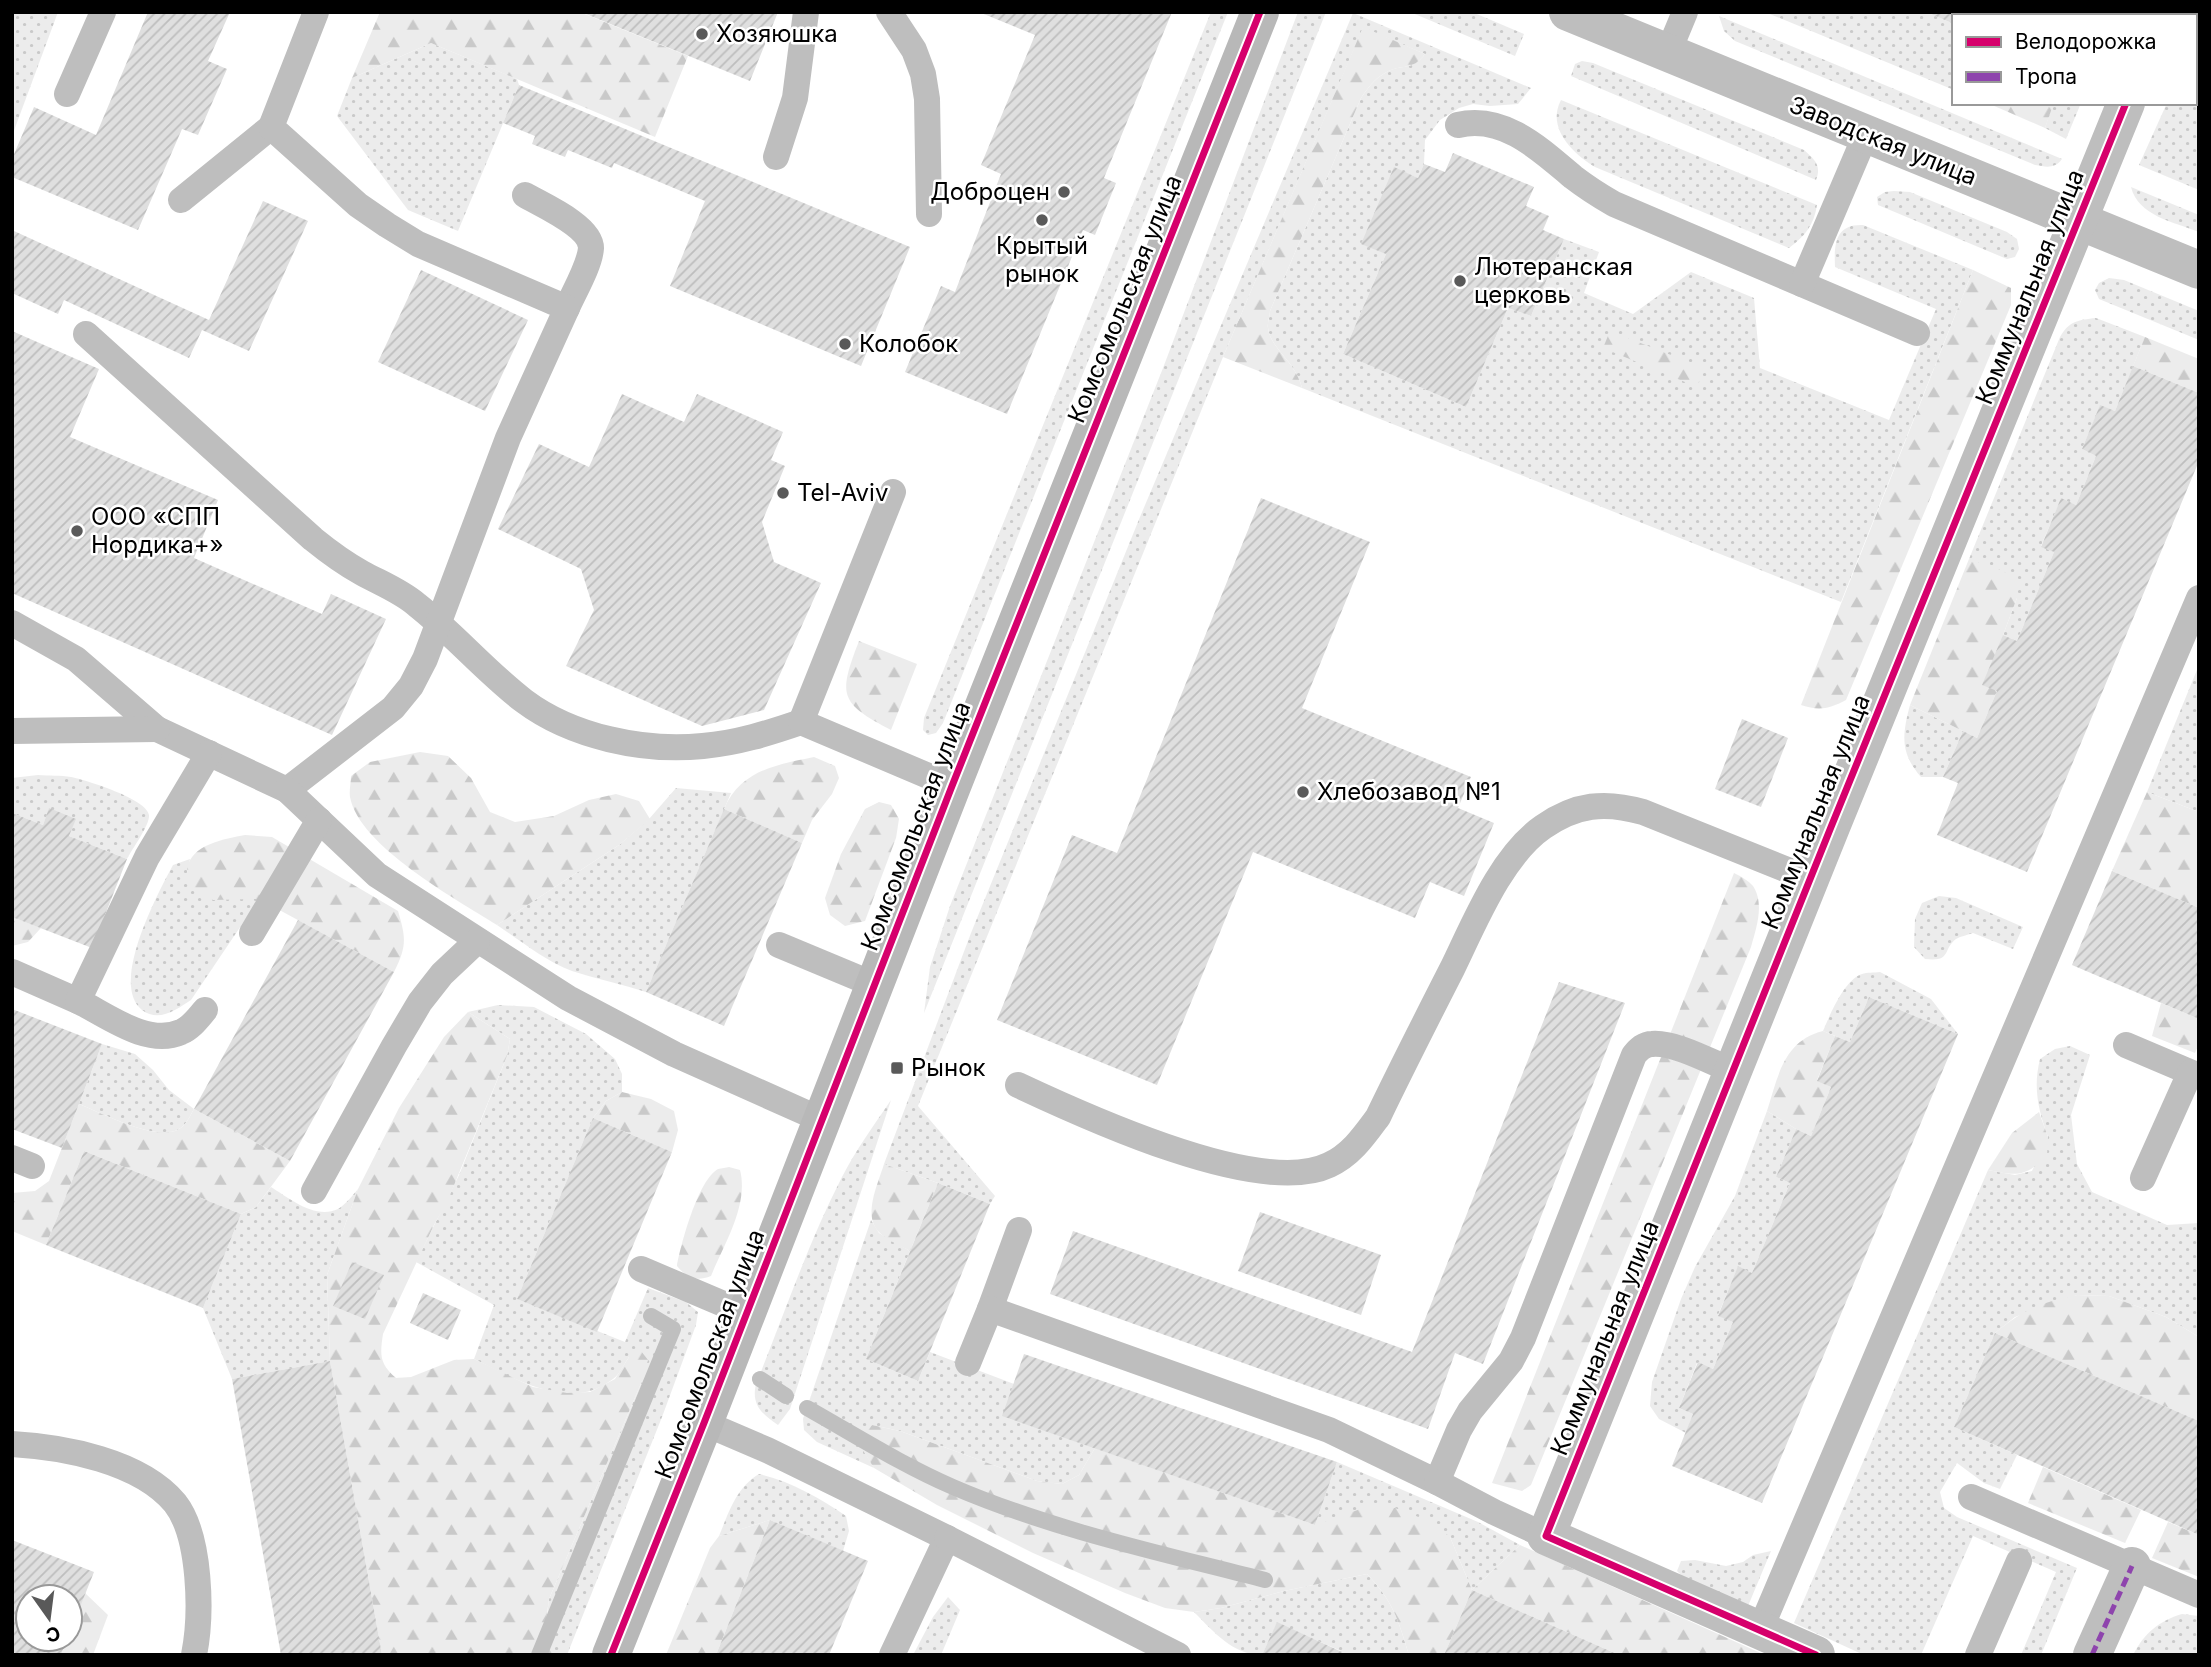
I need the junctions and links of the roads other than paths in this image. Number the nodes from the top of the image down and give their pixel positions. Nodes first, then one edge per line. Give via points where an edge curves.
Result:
1 (103, 12) edge
2 (316, 12) edge
3 (806, 12) edge
4 (889, 12) edge
5 (1260, 12) edge
6 (1568, 12) edge
7 (1685, 12) edge
8 (1668, 53) junction
9 (68, 94) dead end
10 (2125, 105) edge
11 (1458, 125) dead end
12 (271, 127) junction
13 (1866, 134) junction
14 (776, 157) dead end
15 (525, 195) dead end
16 (181, 200) dead end
17 (929, 214) dead end
18 (2078, 221) junction
19 (2199, 270) edge
20 (1802, 284) junction
21 (567, 308) junction
22 (1917, 333) dead end
23 (86, 334) dead end
24 (893, 492) dead end
25 (2199, 598) edge
26 (12, 623) edge
27 (439, 624) junction
28 (801, 722) junction
29 (157, 729) junction
30 (12, 731) edge
31 (209, 753) junction
32 (952, 786) junction
33 (287, 790) junction
34 (319, 820) junction
35 (1810, 879) junction
36 (252, 933) dead end
37 (477, 941) junction
38 (779, 945) dead end
39 (12, 972) edge
40 (875, 985) junction
41 (78, 1001) junction
42 (205, 1010) dead end
43 (2126, 1045) dead end
44 (1732, 1071) junction
45 (2194, 1075) edge
46 (1018, 1085) dead end
47 (822, 1120) junction
48 (2143, 1178) dead end
49 (314, 1191) dead end
50 (1019, 1230) dead end
51 (641, 1269) dead end
52 (990, 1309) junction
53 (747, 1314) junction
54 (968, 1363) dead end
55 (704, 1423) junction
56 (12, 1444) edge
57 (1437, 1482) junction
58 (1971, 1497) dead end
59 (1546, 1536) junction
60 (947, 1538) junction
61 (2019, 1561) dead end
62 (2132, 1566) junction
63 (2199, 1595) edge
64 (1760, 1630) junction
65 (194, 1655) edge
66 (611, 1655) edge
67 (892, 1655) edge
68 (1178, 1655) edge
69 (1816, 1655) edge
70 (1978, 1655) edge
71 (2092, 1655) edge

1 - 9 lane
2 - 12 lane
3 - 14 lane via 795,98
4 - 17 lane via 914,50 923,74
5 - 32 street, Комсомольская улица
6 - 8 street, Заводская улица
7 - 8 lane
8 - 13 street, Заводская улица
10 - 18 street, Коммунальная улица
11 - 20 lane via 1482,124 1516,134 1614,204
12 - 16 lane
12 - 21 lane via 358,205 418,244
13 - 18 street, Заводская улица
13 - 20 lane
15 - 21 lane via 577,226 590,241 589,257
18 - 19 street, Заводская улица
18 - 35 street, Коммунальная улица
20 - 22 lane
21 - 27 lane via 508,438
23 - 27 lane via 313,539 416,604
24 - 28 lane
25 - 64 lane
26 - 29 lane via 76,659
27 - 28 lane via 526,703 586,732 662,746 702,746
27 - 33 lane via 411,687 393,708
28 - 32 lane
29 - 30 lane
29 - 31 lane
31 - 33 lane
31 - 41 lane via 147,857
32 - 40 street, Комсомольская улица
33 - 34 lane
34 - 36 lane
34 - 37 lane via 377,875
35 - 44 street, Коммунальная улица
35 - 46 lane via 1619,805 1598,805 1558,818 1541,828 1503,872 1362,1140 1327,1166 1304,1172 1238,1166 1178,1152
37 - 47 lane via 628,1032
37 - 49 lane via 420,1002
38 - 40 lane
39 - 41 lane
40 - 47 street, Комсомольская улица
41 - 42 lane via 138,1031 165,1036 194,1024
43 - 45 lane
44 - 57 lane via 1666,1046 1641,1047 1634,1055 1523,1338 1459,1430
44 - 59 street, Коммунальная улица
45 - 48 lane
47 - 53 street, Комсомольская улица
50 - 52 lane
51 - 53 lane
52 - 54 lane
52 - 57 lane via 1329,1430
53 - 55 street, Комсомольская улица
55 - 60 lane
55 - 66 street, Комсомольская улица
56 - 65 lane via 70,1451 120,1466 145,1478 176,1505 196,1567 199,1618
57 - 59 lane
58 - 62 lane
59 - 64 street
60 - 67 lane
60 - 68 lane
61 - 70 lane
62 - 63 lane
62 - 71 street
64 - 69 street

